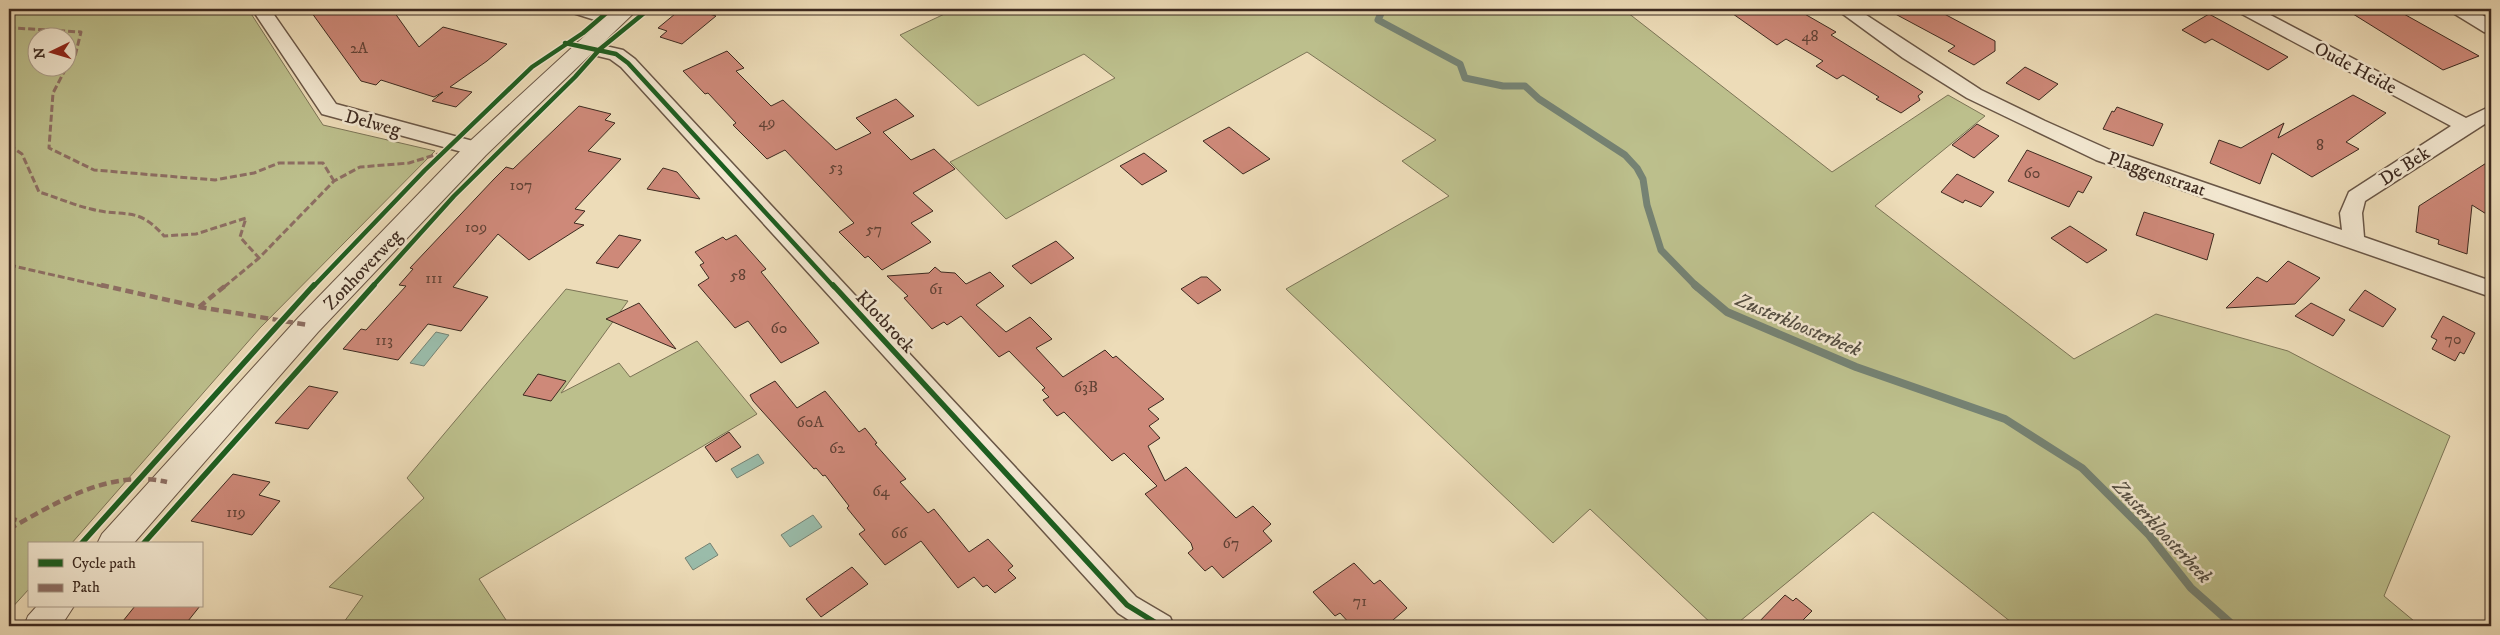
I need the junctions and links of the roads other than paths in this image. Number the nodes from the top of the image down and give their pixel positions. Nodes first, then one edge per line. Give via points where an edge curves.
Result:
1 (261, 9) edge
2 (579, 9) edge
3 (1845, 9) edge
4 (2246, 9) edge
5 (2459, 9) edge
6 (620, 14) edge
7 (2491, 28) edge
8 (584, 47) junction
9 (2491, 112) edge
10 (2466, 126) junction
11 (477, 149) junction
12 (2354, 240) junction
13 (2491, 288) edge
14 (115, 542) edge
15 (56, 608) edge
16 (40, 626) edge
17 (1161, 626) edge

1 - 11 street, Delweg via 329,109
2 - 6 street
3 - 12 street, Plaggenstraat via 1974,94 2038,126 2103,155
4 - 10 street, Oude Heide
5 - 7 street
6 - 8 street, Zonhoverweg
8 - 11 street, Zonhoverweg
8 - 17 street, Klotbroek via 616,54 628,63 1127,606
9 - 10 street, De Bek
10 - 12 street, De Bek via 2356,197 2351,213
11 - 14 street, Zonhoverweg via 308,325
12 - 13 street, Plaggenstraat
15 - 16 street

